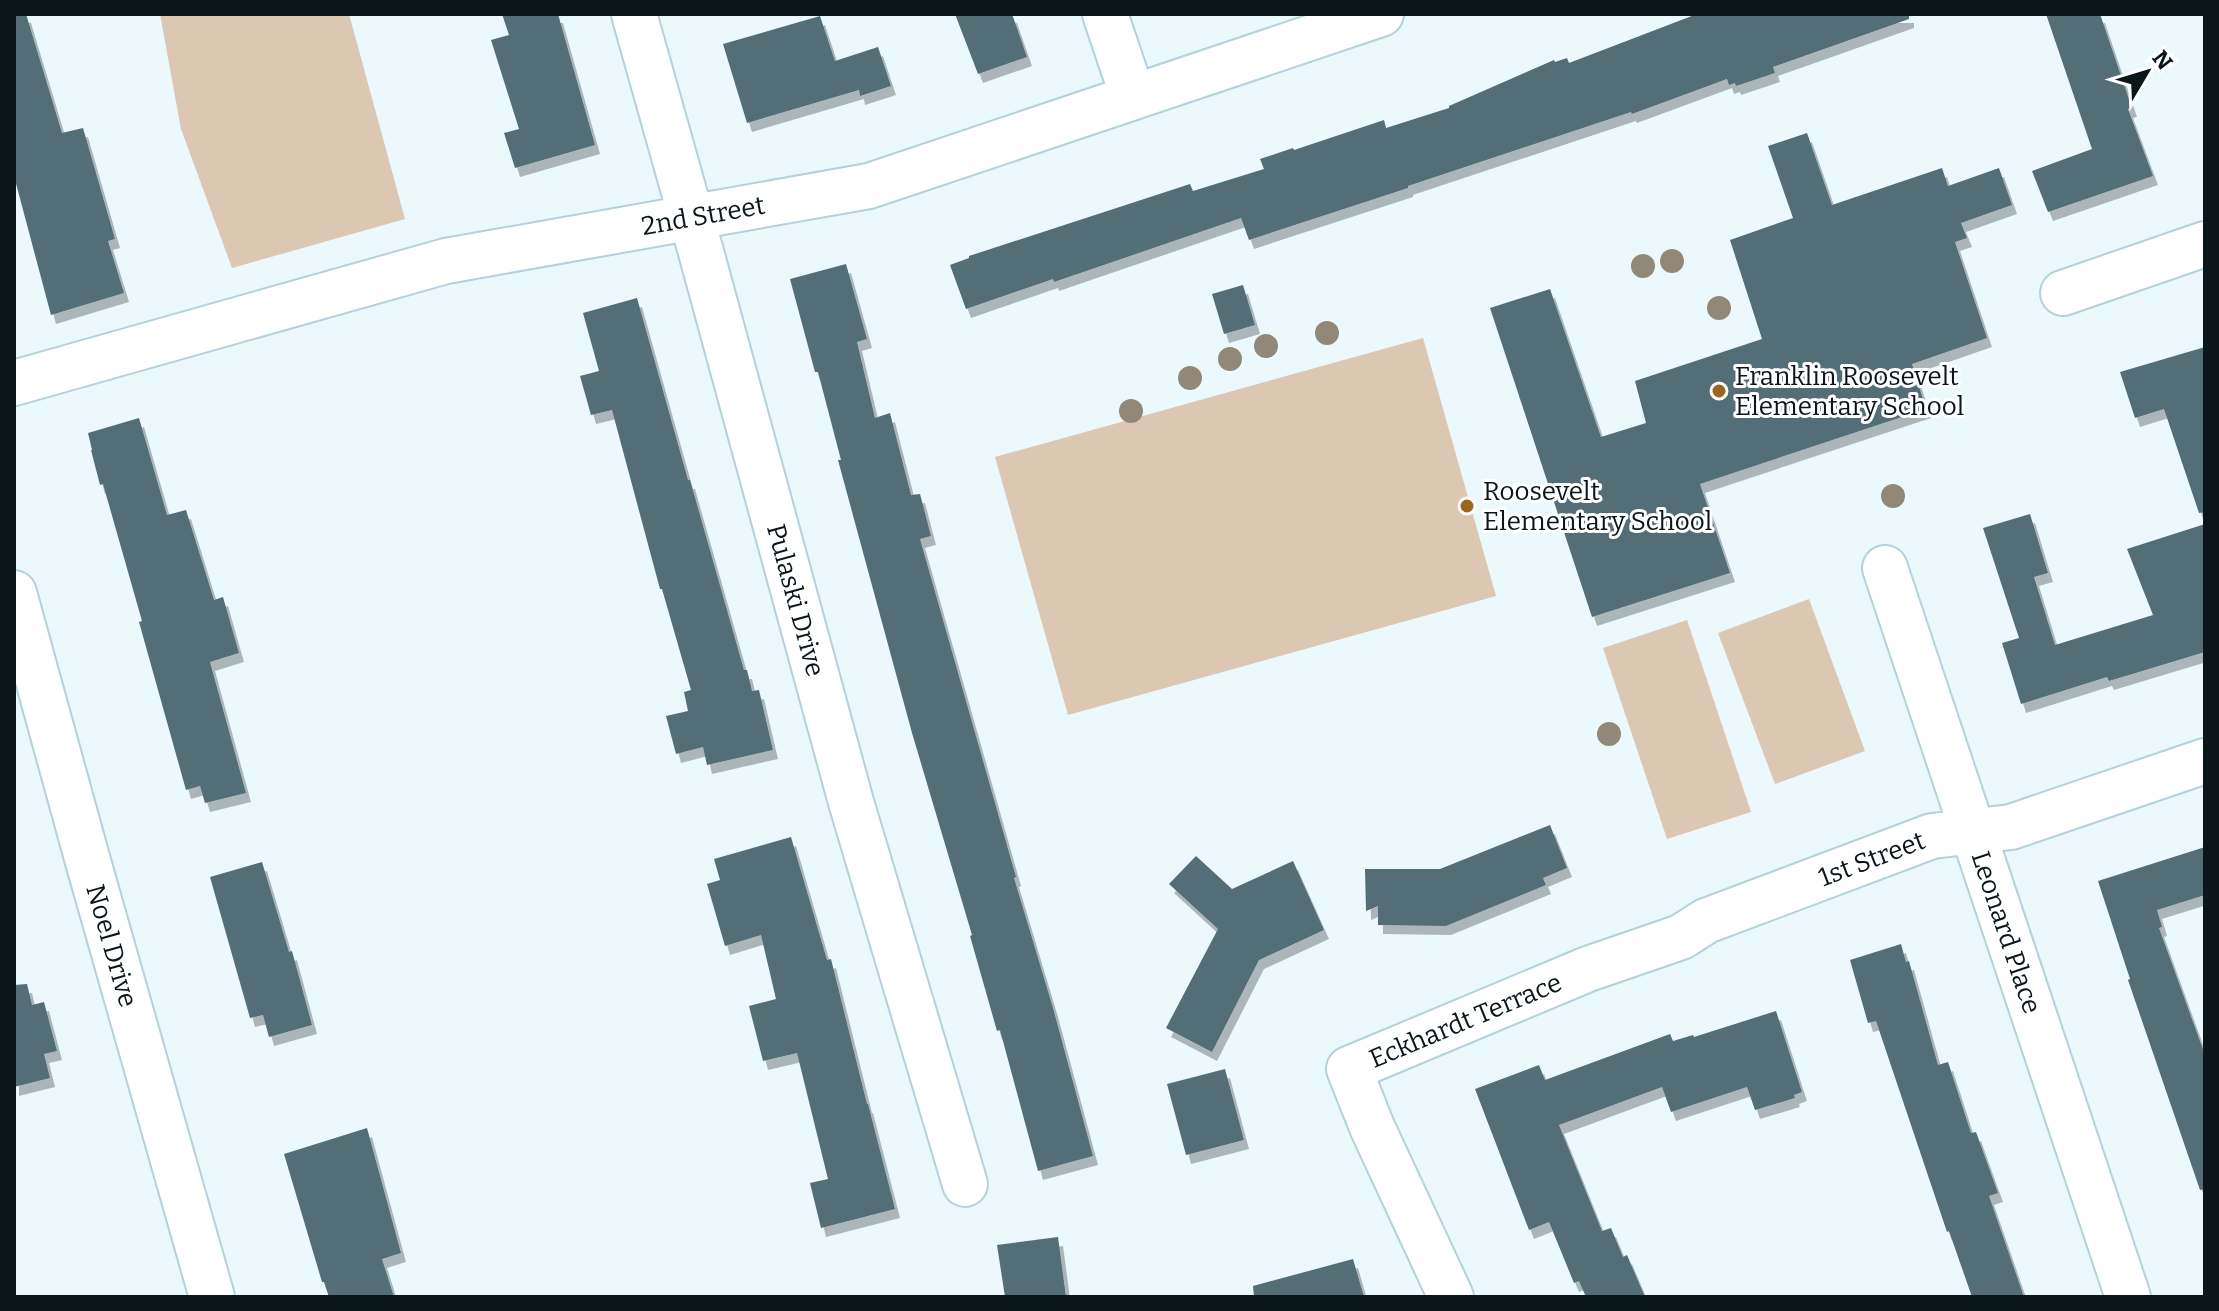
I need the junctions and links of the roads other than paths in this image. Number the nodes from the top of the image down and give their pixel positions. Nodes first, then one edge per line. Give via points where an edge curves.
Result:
1 (634, 14) edge
2 (1105, 14) edge
3 (1381, 14) edge
4 (1133, 97) junction
5 (690, 218) junction
6 (2205, 244) edge
7 (2063, 293) dead end
8 (14, 383) edge
9 (1885, 568) dead end
10 (14, 593) edge
11 (2205, 761) edge
12 (1973, 832) junction
13 (1681, 937) joint
14 (965, 1184) dead end
15 (212, 1297) edge
16 (1451, 1297) edge
17 (2128, 1297) edge

1 - 5 street, Pulaski Drive
2 - 4 street
3 - 4 street, 2nd Street
4 - 5 street, 2nd Street via 869,186
5 - 8 street, 2nd Street via 446,261
5 - 14 street, Pulaski Drive via 851,802
6 - 7 street
9 - 12 street, Leonard Place
10 - 15 street, Noel Drive
11 - 12 street, 1st Street via 2011,827
12 - 13 street, 1st Street via 1932,836 1706,921
12 - 17 street, Leonard Place
13 - 16 street, Eckhardt Terrace via 1588,969 1349,1069

